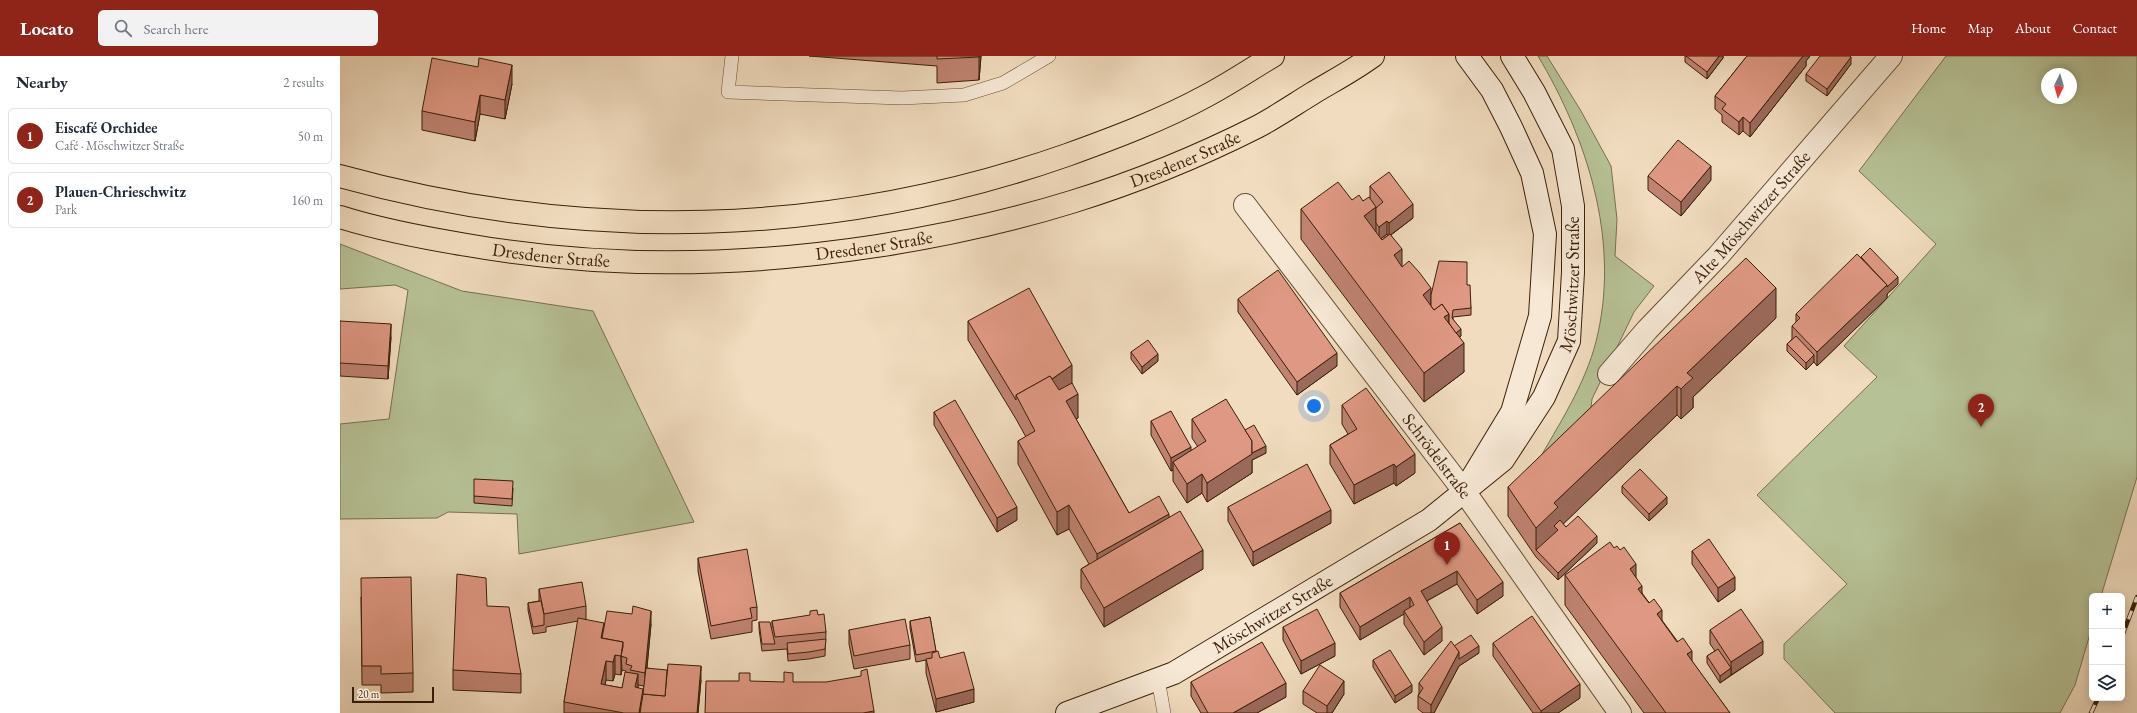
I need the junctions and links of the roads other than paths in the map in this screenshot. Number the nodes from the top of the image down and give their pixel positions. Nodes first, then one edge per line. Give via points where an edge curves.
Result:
1 (732, 56) edge
2 (1049, 56) edge
3 (1273, 56) edge
4 (1373, 56) edge
5 (1467, 56) edge
6 (1512, 56) edge
7 (1891, 56) edge
8 (340, 176) edge
9 (1245, 205) dead end
10 (340, 217) edge
11 (1609, 374) dead end
12 (1464, 491) junction
13 (1158, 679) junction
14 (1068, 713) edge
15 (1164, 713) edge
16 (1620, 713) edge

1 - 2 lane via 728,92 902,98 964,95 1003,82
3 - 8 main road via 1206,97 1117,137 1034,167 964,187 815,215 738,222 682,223 540,216 451,203
4 - 10 main road, Dresdener Straße via 1260,125 1176,165 1119,188 1046,211 914,240 747,262 582,260 503,252 429,239
5 - 12 main road, Möschwitzer Straße via 1492,90 1532,173 1545,234 1540,316 1512,412
6 - 12 main road, Möschwitzer Straße via 1534,92 1563,150 1572,206 1570,341 1544,397 1503,460
7 - 11 main road, Alte Möschwitzer Straße via 1718,256
9 - 12 main road, Schrödelstraße
12 - 13 main road, Möschwitzer Straße via 1429,520 1174,673
12 - 16 main road, Schrödelstraße
13 - 14 main road, Möschwitzer Straße
13 - 15 lane

